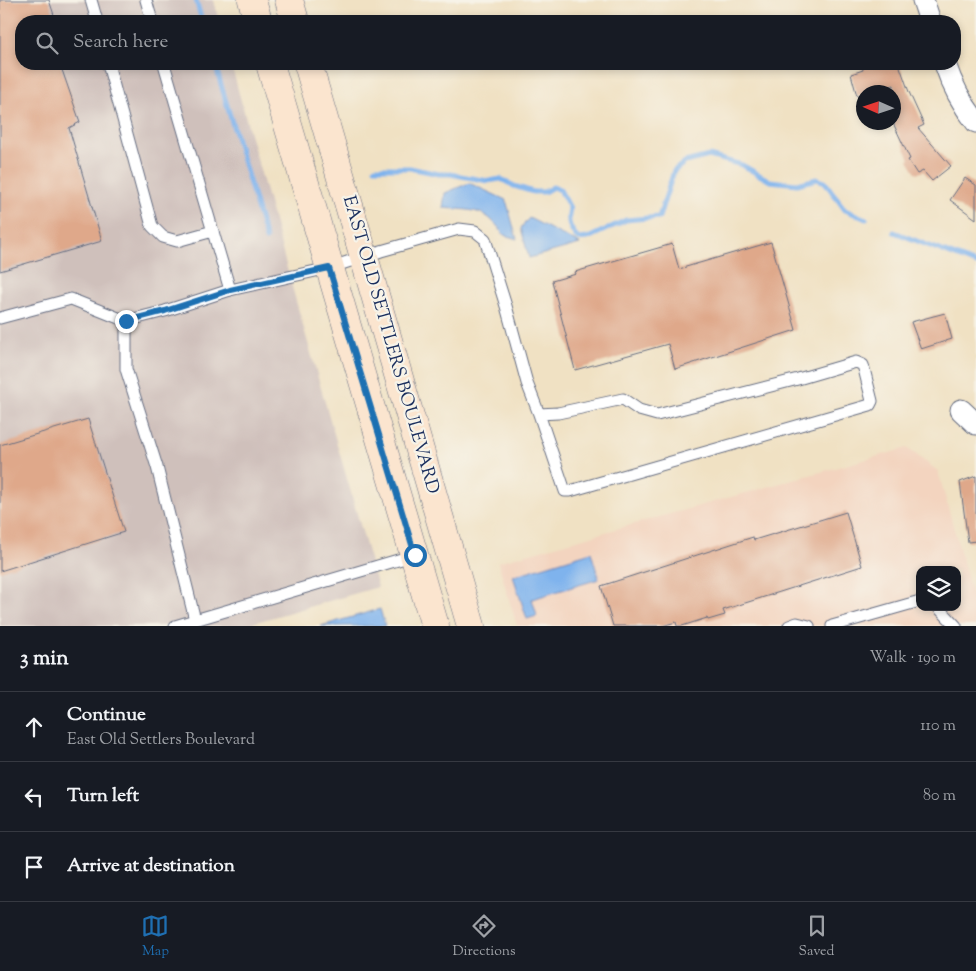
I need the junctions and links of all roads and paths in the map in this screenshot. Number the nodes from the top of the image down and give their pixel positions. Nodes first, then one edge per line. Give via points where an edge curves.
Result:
1 (91, 0) edge
2 (146, 0) edge
3 (252, 0) edge
4 (289, 0) edge
5 (923, 0) edge
6 (95, 15) edge
7 (150, 15) edge
8 (256, 15) edge
9 (294, 15) edge
10 (928, 15) edge
11 (110, 70) edge
12 (166, 70) edge
13 (272, 70) edge
14 (310, 70) edge
15 (946, 70) edge
16 (976, 122) edge
17 (213, 231) junction
18 (364, 256) junction
19 (329, 268) junction
20 (230, 290) junction
21 (0, 318) edge
22 (126, 321) junction
23 (539, 414) junction
24 (415, 555) junction
25 (916, 602) edge
26 (942, 611) edge
27 (195, 620) junction
28 (175, 626) edge
29 (435, 626) edge
30 (471, 626) edge
31 (789, 626) edge
32 (809, 626) edge
33 (832, 626) edge
34 (956, 626) edge

1 - 6 lane
2 - 7 lane
3 - 8 main road
4 - 9 main road
5 - 10 street
11 - 17 lane via 152,226 163,237 177,241
12 - 17 lane
13 - 19 main road, EAST OLD SETTLERS BOULEVARD
14 - 18 main road, EAST OLD SETTLERS BOULEVARD
15 - 16 street via 963,105
17 - 20 lane
18 - 19 lane
18 - 23 lane via 459,229 475,231 485,239
18 - 30 main road, EAST OLD SETTLERS BOULEVARD
19 - 20 lane
19 - 24 main road, EAST OLD SETTLERS BOULEVARD
20 - 22 lane
21 - 22 lane via 71,299
22 - 27 lane via 126,369 157,467
23 - 23 lane via 623,399 639,410 657,416 856,362 863,365 872,401 870,405 570,491 565,491
24 - 27 lane
24 - 29 main road, EAST OLD SETTLERS BOULEVARD
25 - 33 lane
26 - 34 lane
27 - 28 lane
31 - 32 lane via 797,623

